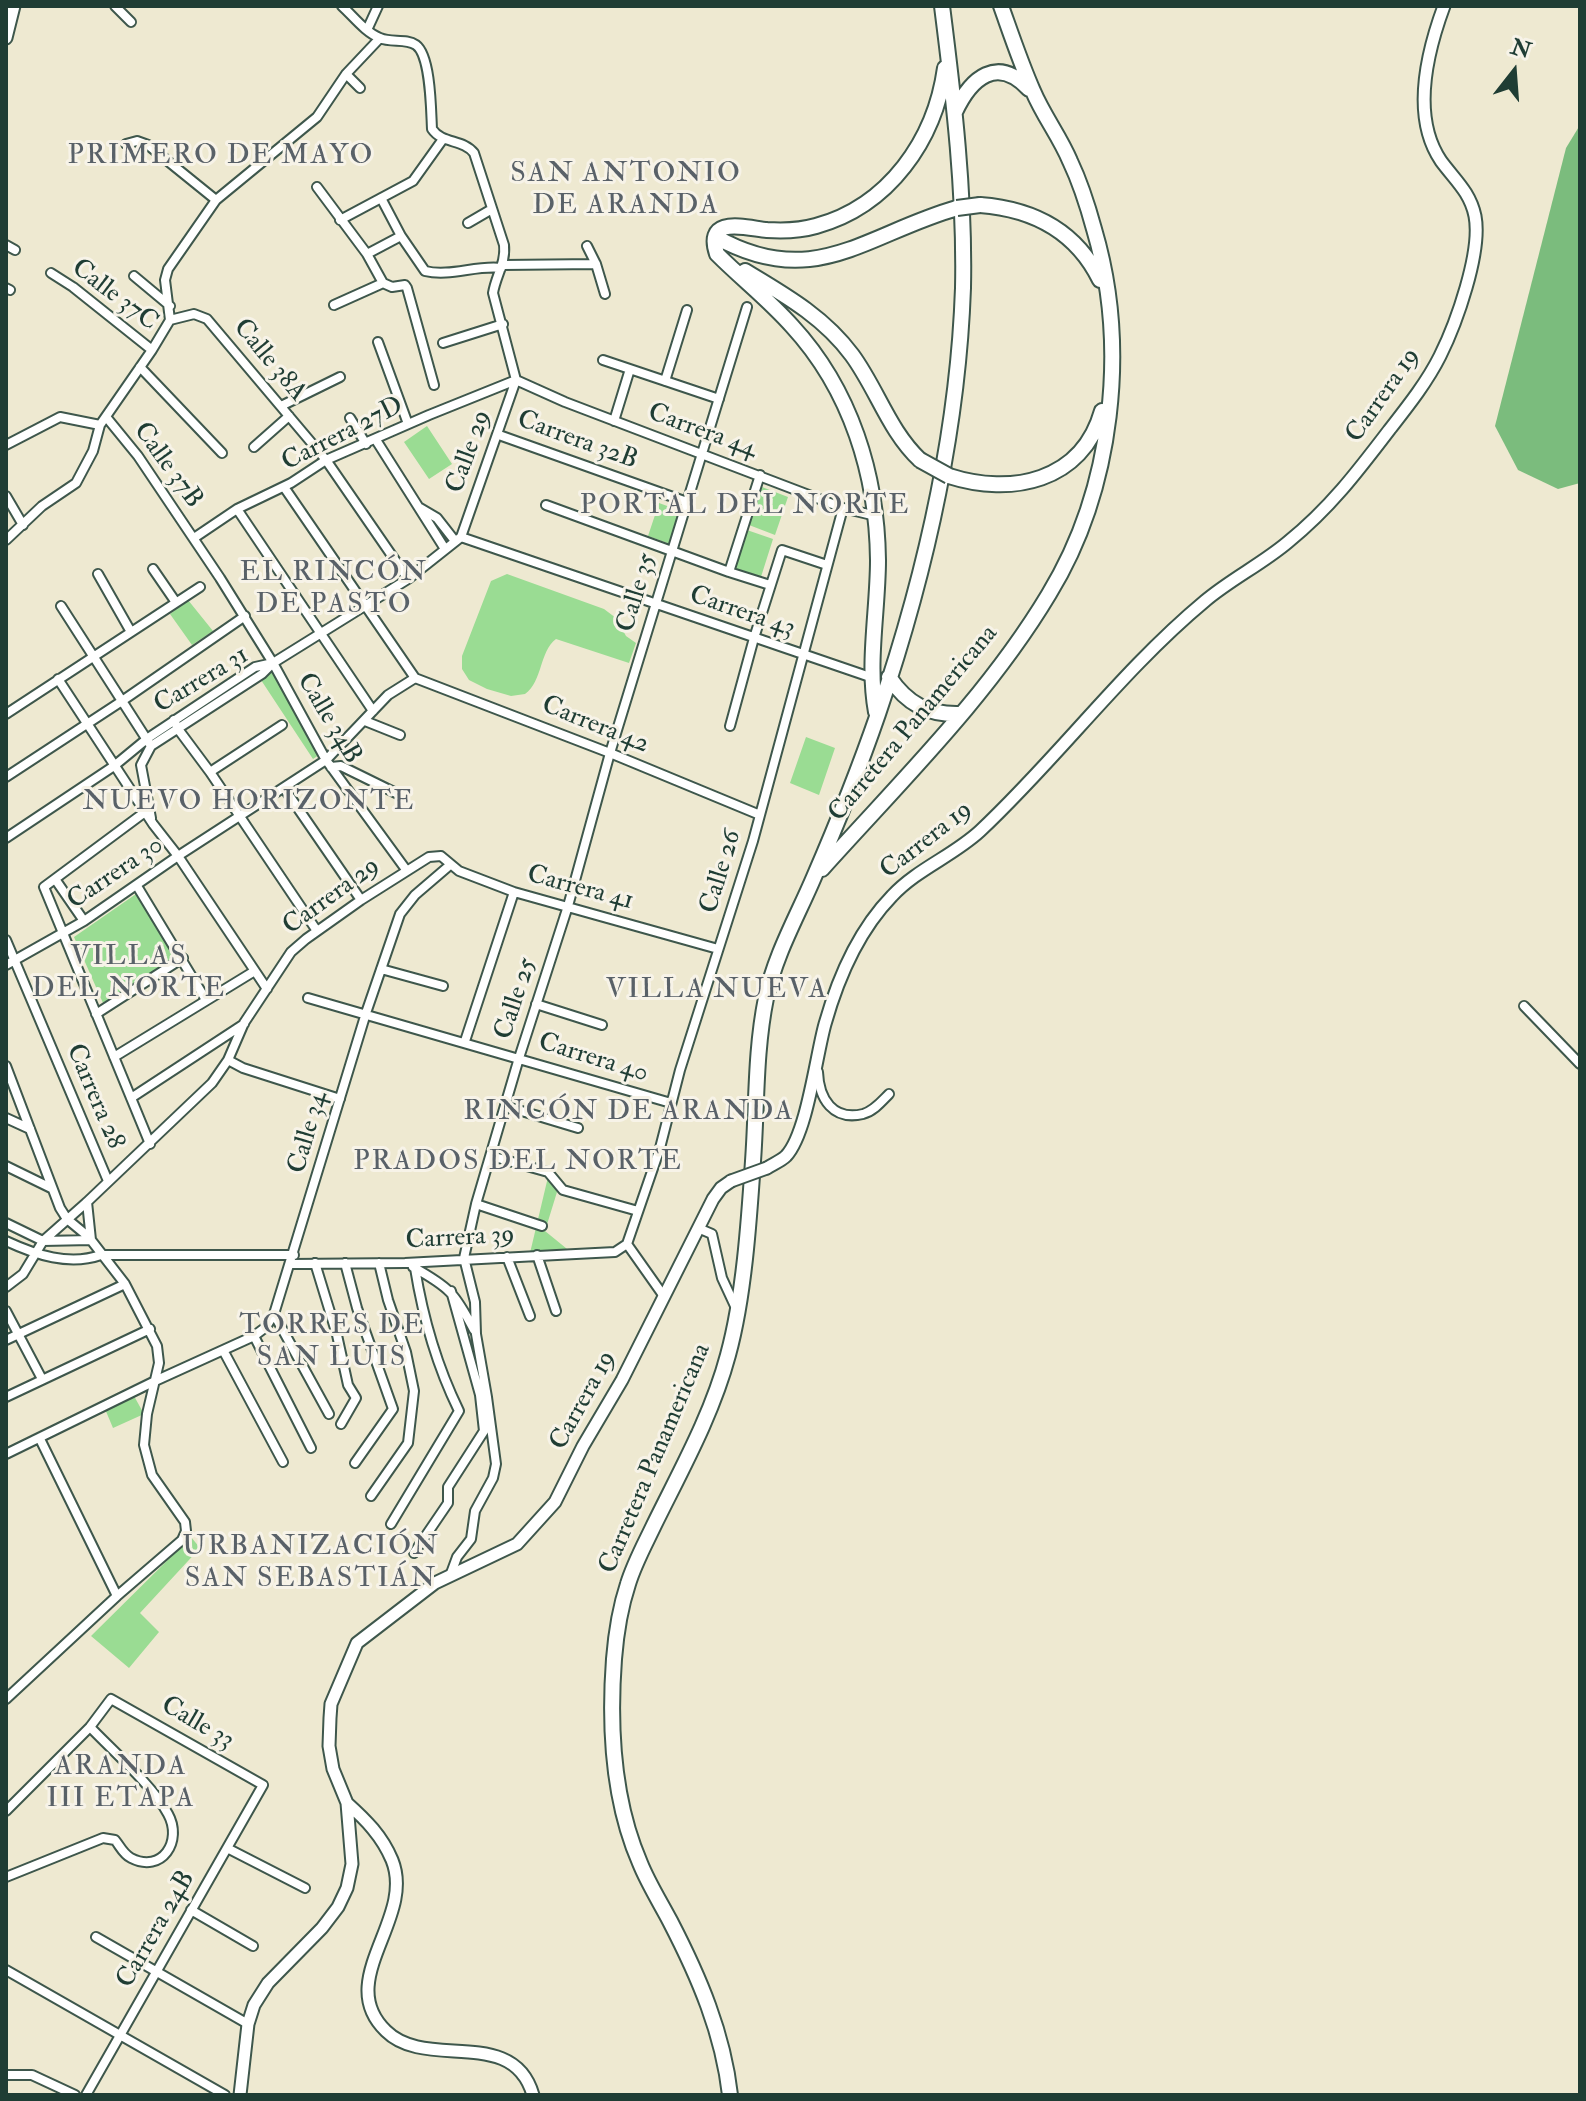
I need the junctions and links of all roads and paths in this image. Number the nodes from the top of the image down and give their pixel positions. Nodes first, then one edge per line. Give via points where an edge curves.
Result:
1 (12, 6) edge
2 (115, 6) edge
3 (342, 6) edge
4 (378, 6) edge
5 (942, 6) edge
6 (1001, 6) edge
7 (1444, 6) edge
8 (6, 17) edge
9 (131, 22) dead end
10 (367, 30) junction
11 (6, 38) edge
12 (380, 38) junction
13 (946, 40) junction
14 (346, 74) junction
15 (360, 88) dead end
16 (1033, 93) junction
17 (955, 112) junction
18 (443, 139) junction
19 (126, 144) dead end
20 (317, 187) dead end
21 (381, 198) junction
22 (216, 200) junction
23 (492, 209) junction
24 (340, 220) junction
25 (468, 223) dead end
26 (401, 236) junction
27 (716, 237) junction
28 (6, 245) edge
29 (587, 246) dead end
30 (15, 250) dead end
31 (367, 254) junction
32 (717, 254) junction
33 (596, 264) junction
34 (502, 266) junction
35 (51, 273) dead end
36 (134, 276) dead end
37 (383, 283) junction
38 (605, 294) dead end
39 (1108, 299) junction
40 (334, 305) dead end
41 (170, 306) junction
42 (747, 307) dead end
43 (687, 310) dead end
44 (170, 320) junction
45 (503, 324) junction
46 (378, 342) dead end
47 (443, 343) dead end
48 (152, 350) junction
49 (603, 360) dead end
50 (1112, 360) junction
51 (140, 367) junction
52 (630, 369) junction
53 (340, 377) dead end
54 (516, 380) junction
55 (665, 381) junction
56 (434, 385) dead end
57 (719, 399) junction
58 (281, 406) junction
59 (289, 416) junction
60 (350, 418) dead end
61 (103, 421) junction
62 (614, 421) junction
63 (408, 424) junction
64 (499, 435) junction
65 (376, 440) junction
66 (366, 444) junction
67 (6, 445) edge
68 (254, 447) dead end
69 (222, 453) dead end
70 (702, 454) junction
71 (326, 460) junction
72 (760, 475) junction
73 (284, 487) junction
74 (6, 496) edge
75 (687, 502) junction
76 (546, 505) dead end
77 (419, 508) junction
78 (843, 508) junction
79 (237, 509) junction
80 (876, 516) junction
81 (23, 525) junction
82 (194, 538) junction
83 (458, 539) junction
84 (6, 540) edge
85 (445, 549) junction
86 (672, 552) junction
87 (827, 565) junction
88 (153, 569) dead end
89 (729, 572) junction
90 (98, 574) dead end
91 (408, 579) junction
92 (770, 585) junction
93 (200, 587) dead end
94 (175, 601) junction
95 (656, 604) junction
96 (61, 606) dead end
97 (365, 607) junction
98 (245, 616) junction
99 (131, 632) junction
100 (319, 633) junction
101 (754, 638) junction
102 (92, 655) junction
103 (803, 655) junction
104 (273, 663) junction
105 (889, 677) junction
106 (415, 678) junction
107 (873, 678) junction
108 (58, 679) junction
109 (122, 701) junction
110 (373, 711) junction
111 (6, 714) edge
112 (960, 714) junction
113 (877, 716) junction
114 (365, 721) junction
115 (88, 723) junction
116 (176, 724) junction
117 (282, 725) dead end
118 (730, 726) dead end
119 (400, 735) dead end
120 (149, 742) junction
121 (610, 753) junction
122 (329, 764) junction
123 (114, 766) junction
124 (210, 772) junction
125 (6, 777) edge
126 (284, 788) junction
127 (404, 797) dead end
128 (145, 812) junction
129 (760, 815) junction
130 (241, 817) junction
131 (153, 824) junction
132 (6, 838) edge
133 (436, 855) joint
134 (178, 856) junction
135 (450, 865) junction
136 (407, 871) junction
137 (55, 879) junction
138 (813, 879) junction
139 (137, 886) junction
140 (514, 892) junction
141 (361, 900) junction
142 (568, 906) junction
143 (84, 921) junction
144 (317, 931) junction
145 (64, 933) junction
146 (6, 940) edge
147 (718, 949) junction
148 (183, 958) junction
149 (10, 963) edge
150 (381, 969) junction
151 (253, 972) junction
152 (443, 986) dead end
153 (267, 989) junction
154 (308, 998) dead end
155 (206, 1000) junction
156 (536, 1004) junction
157 (1524, 1006) dead end
158 (366, 1013) junction
159 (96, 1014) junction
160 (244, 1023) junction
161 (602, 1025) dead end
162 (465, 1041) junction
163 (820, 1044) junction
164 (114, 1057) junction
165 (519, 1058) junction
166 (228, 1060) junction
167 (1580, 1064) edge
168 (7, 1070) edge
169 (889, 1094) dead end
170 (131, 1098) junction
171 (340, 1099) junction
172 (671, 1103) junction
173 (505, 1106) junction
174 (6, 1118) edge
175 (578, 1128) dead end
176 (30, 1129) junction
177 (150, 1144) junction
178 (491, 1156) junction
179 (6, 1166) edge
180 (108, 1181) junction
181 (52, 1188) junction
182 (87, 1202) junction
183 (476, 1204) junction
184 (638, 1211) junction
185 (67, 1219) junction
186 (6, 1223) edge
187 (542, 1226) dead end
188 (698, 1228) junction
189 (91, 1240) junction
190 (6, 1241) edge
191 (43, 1241) junction
192 (627, 1244) junction
193 (34, 1254) junction
194 (101, 1255) junction
195 (537, 1255) junction
196 (507, 1257) junction
197 (464, 1258) junction
198 (293, 1260) junction
199 (315, 1263) junction
200 (345, 1263) junction
201 (379, 1263) junction
202 (405, 1263) junction
203 (415, 1268) junction
204 (125, 1284) junction
205 (6, 1287) edge
206 (451, 1291) junction
207 (663, 1295) junction
208 (736, 1310) junction
209 (6, 1311) edge
210 (556, 1311) dead end
211 (274, 1314) junction
212 (530, 1316) dead end
213 (150, 1329) junction
214 (18, 1334) junction
215 (476, 1334) junction
216 (254, 1336) junction
217 (6, 1340) edge
218 (223, 1350) junction
219 (42, 1379) junction
220 (155, 1381) junction
221 (6, 1397) edge
222 (329, 1414) dead end
223 (341, 1424) dead end
224 (40, 1439) junction
225 (311, 1448) dead end
226 (6, 1454) edge
227 (283, 1462) dead end
228 (355, 1463) dead end
229 (371, 1496) dead end
230 (391, 1524) dead end
231 (414, 1553) dead end
232 (450, 1576) junction
233 (117, 1596) junction
234 (6, 1699) edge
235 (90, 1727) junction
236 (263, 1785) joint
237 (347, 1803) junction
238 (6, 1811) edge
239 (227, 1848) junction
240 (6, 1877) edge
241 (305, 1888) dead end
242 (191, 1910) junction
243 (96, 1937) dead end
244 (253, 1946) dead end
245 (7, 1971) edge
246 (156, 1972) junction
247 (248, 2024) junction
248 (119, 2037) junction
249 (6, 2075) edge
250 (75, 2095) edge
251 (86, 2095) edge
252 (225, 2095) edge
253 (240, 2095) edge
254 (533, 2095) edge
255 (730, 2095) edge

1 - 8 street
1 - 11 street
2 - 9 street
3 - 10 street
4 - 10 street
5 - 13 highway, Carretera Panamericana
6 - 16 highway, Carretera Panamericana
7 - 163 street, Carrera 19 via 1426,75 1426,127 1439,158 1466,190 1476,218 1464,296 1440,357 1343,492 1287,543 1203,603 977,833 890,898 842,971
10 - 12 street
12 - 14 street
12 - 18 street via 415,44 421,51 432,129
13 - 17 highway, Carretera Panamericana
13 - 27 highway via 935,113 915,153 884,188 837,219 813,227 768,230 733,225
14 - 15 street
14 - 22 street via 317,117
16 - 17 highway via 1009,74 988,74 973,82
16 - 39 highway, Carretera Panamericana via 1070,160 1095,231
17 - 105 highway, Carretera Panamericana via 963,242 954,402 935,516
18 - 21 street via 413,181
18 - 23 street via 474,153
19 - 22 street via 148,145
20 - 24 street
21 - 24 street
21 - 26 street
22 - 41 street via 168,269
23 - 25 street
23 - 34 street via 506,256
24 - 31 street
26 - 31 street
26 - 34 street via 425,271
27 - 32 highway
27 - 39 highway, bridge via 754,254 803,261 831,257 927,216 980,205 1005,207 1060,231 1086,256
28 - 30 street
29 - 33 street
31 - 37 street
32 - 50 highway, bridge via 817,317 854,358 920,460 974,484 1028,483 1064,465 1092,437
32 - 80 highway via 795,328 825,369 860,441
33 - 34 street
33 - 38 street
34 - 45 street via 493,293
35 - 48 street, Calle 37C
36 - 41 street
37 - 40 street
37 - 56 street via 407,288
39 - 50 highway, Carretera Panamericana
41 - 44 street
42 - 57 street, Calle 35
43 - 55 street
44 - 48 street
44 - 58 street, Calle 38A via 194,314 207,319
45 - 47 street
45 - 54 street
46 - 63 street
48 - 51 street
49 - 52 street
50 - 112 highway, Carretera Panamericana via 1099,466 1070,552 1050,593
51 - 61 street
51 - 69 street, Calle 37C
52 - 55 street
52 - 62 street
53 - 58 street
54 - 62 street, Carrera 44
54 - 63 street, Carrera 27D
54 - 64 street, Calle 29
55 - 57 street
57 - 70 street, Calle 35
58 - 59 street, Calle 38A
59 - 68 street
59 - 71 street, Calle 38A
60 - 66 street
61 - 67 street via 60,417
61 - 81 street via 76,483
61 - 82 street, Calle 37B via 138,456
62 - 70 street, Carrera 44
63 - 65 street, Carrera 27D
64 - 75 street, Carrera 32B
64 - 83 street, Calle 29
65 - 66 street, Carrera 27D
65 - 77 street
66 - 71 street, Carrera 27D
70 - 72 street, Carrera 44
70 - 75 street, Calle 35
71 - 73 street, Carrera 27D
71 - 91 street, Calle 38A
72 - 78 street, Carrera 44
72 - 89 street
73 - 79 street, Carrera 27D
73 - 97 street
74 - 81 street
75 - 86 street, Calle 35
76 - 86 street, Carrera 43
77 - 83 street
77 - 85 street
78 - 80 street, Carrera 44
78 - 87 street, Calle 26
79 - 82 street, Carrera 27D
79 - 100 street
80 - 107 highway
81 - 84 street
82 - 98 street, Calle 37B
83 - 85 street, Carrera 31
83 - 95 street, Carrera 43
85 - 91 street, Carrera 31
86 - 89 street, Carrera 43
86 - 95 street, Calle 35
87 - 92 street via 782,550
87 - 103 street, Calle 26
88 - 94 street
89 - 92 street, Carrera 43
90 - 99 street
91 - 97 street, Carrera 31
92 - 101 street
93 - 94 street
94 - 99 street
95 - 101 street, Carrera 43
95 - 121 street, Calle 35
96 - 102 street
97 - 100 street, Carrera 31
97 - 106 street
98 - 104 street, Calle 34B
98 - 109 street
99 - 102 street
100 - 104 street, Carrera 31
100 - 110 street
101 - 103 street, Carrera 43
101 - 118 street
102 - 108 street
102 - 109 street
103 - 107 street, Carrera 43
103 - 129 street, Calle 26
104 - 116 street, Carrera 31
104 - 122 street, Calle 34B
105 - 112 highway via 911,703 943,715
105 - 113 highway, Carretera Panamericana
106 - 110 street, Carrera 30
106 - 121 street, Carrera 42
107 - 113 highway
108 - 111 street
108 - 115 street
109 - 115 street
109 - 120 street
110 - 114 street, Carrera 30
112 - 138 highway, Carretera Panamericana
113 - 138 highway, Carretera Panamericana
114 - 119 street
114 - 122 street, Carrera 30
115 - 123 street
115 - 125 street
116 - 120 street, Carrera 31
116 - 124 street
117 - 124 street
120 - 123 street, Carrera 31
120 - 131 street via 141,765
121 - 129 street, Carrera 42
121 - 142 street, Calle 25
122 - 126 street, Carrera 30
122 - 127 street
122 - 136 street, Calle 34B
123 - 128 street
123 - 132 street, Carrera 31
124 - 130 street
126 - 130 street, Carrera 30
126 - 141 street
128 - 131 street
128 - 137 street
129 - 147 street, Calle 26
130 - 134 street, Carrera 30
130 - 144 street
131 - 134 street
133 - 135 street, Carrera 41
133 - 136 street, Carrera 29
134 - 139 street, Carrera 30
134 - 151 street
135 - 140 street, Carrera 41
135 - 150 street, Calle 34 via 431,878 400,914
136 - 141 street, Carrera 29
137 - 143 street
137 - 145 street via 44,887
138 - 208 highway, Carretera Panamericana via 784,940 767,993 755,1063 753,1159
139 - 143 street, Carrera 30
139 - 148 street
140 - 142 street, Carrera 41
140 - 162 street
141 - 144 street, Carrera 29
142 - 147 street, Carrera 41
142 - 156 street, Calle 25
143 - 145 street, Carrera 30
144 - 153 street, Carrera 29 via 291,952
145 - 149 street, Carrera 30
145 - 159 street
146 - 149 street, Carrera 28
147 - 172 street, Calle 26
148 - 155 street
148 - 159 street
149 - 180 street, Carrera 28
150 - 152 street
150 - 158 street, Calle 34
151 - 153 street
151 - 155 street
153 - 160 street, Carrera 29
154 - 158 street
155 - 164 street
156 - 161 street
156 - 165 street, Calle 25
157 - 167 street
158 - 162 street, Carrera 40
158 - 171 street, Calle 34
159 - 164 street
160 - 166 street
160 - 170 street
162 - 165 street, Carrera 40
163 - 169 street via 818,1077 833,1111 863,1114
163 - 188 street, Carrera 19, bridge via 797,1138 786,1156 721,1188
164 - 170 street
165 - 172 street, Carrera 40
165 - 173 street, Calle 25
166 - 171 street
166 - 177 street
168 - 176 street
170 - 177 street
171 - 198 street, Calle 34
172 - 184 street, Calle 26
173 - 175 street
173 - 178 street, Calle 25
174 - 176 street
176 - 181 street
177 - 180 street
178 - 183 street, Calle 25
178 - 184 street via 548,1172 563,1190
179 - 181 street
180 - 182 street
181 - 185 street
182 - 185 street
182 - 189 street
183 - 187 street
183 - 197 street, Calle 25
184 - 192 street, Calle 26
185 - 189 street
185 - 191 street
186 - 191 street
188 - 207 street, Carrera 19
188 - 208 street via 712,1234
189 - 191 street
189 - 194 street
190 - 193 street
191 - 193 street
192 - 195 street, Carrera 39 via 615,1252
192 - 207 street
193 - 194 street via 72,1259
193 - 205 street via 23,1274
194 - 198 street, Carrera 39
194 - 204 street
195 - 196 street, Carrera 39
195 - 210 street
196 - 197 street, Carrera 39
196 - 212 street
197 - 202 street, Carrera 39
197 - 215 street via 475,1302
198 - 199 street, Carrera 39
198 - 211 street, Calle 34
199 - 200 street, Carrera 39
199 - 223 street via 356,1398
200 - 201 street, Carrera 39
200 - 228 street via 393,1409
201 - 202 street, Carrera 39
201 - 229 street via 414,1391 408,1443
202 - 203 street
203 - 206 street
203 - 230 street via 431,1338 459,1411
204 - 213 street
204 - 214 street
206 - 215 street
206 - 231 street via 480,1395 484,1431 448,1487 448,1503
207 - 232 street, Carrera 19 via 555,1502 517,1544
208 - 255 highway, Carretera Panamericana via 718,1387 628,1583 612,1709 617,1776 629,1832 719,2033
209 - 214 street
211 - 216 street
211 - 222 street
213 - 219 street
213 - 220 street via 159,1363
214 - 217 street
214 - 219 street
215 - 232 street via 496,1464 475,1511 471,1539
216 - 218 street
216 - 225 street
218 - 220 street
218 - 227 street
219 - 221 street
220 - 224 street
220 - 233 street via 147,1414 147,1461 186,1531
224 - 226 street
224 - 233 street
232 - 237 street, Carrera 19 via 357,1643 342,1675 331,1704 329,1746
233 - 234 street
235 - 236 street, Calle 33 via 111,1699
235 - 238 street
235 - 240 street via 169,1815 175,1836 168,1852 152,1861 133,1859 115,1840 103,1838
236 - 239 street, Carrera 24B
237 - 247 street, Carrera 19 via 352,1864 347,1888 322,1928 260,1994
237 - 254 street via 379,1835 396,1876 394,1907 369,1974 369,2007 376,2020 393,2038 422,2048 502,2059 524,2076
239 - 241 street
239 - 242 street, Carrera 24B
242 - 244 street
242 - 246 street, Carrera 24B
243 - 246 street
245 - 248 street
246 - 247 street
246 - 248 street, Carrera 24B
247 - 253 street, Carrera 19
248 - 251 street, Carrera 24B
248 - 252 street
249 - 250 street via 46,2080

